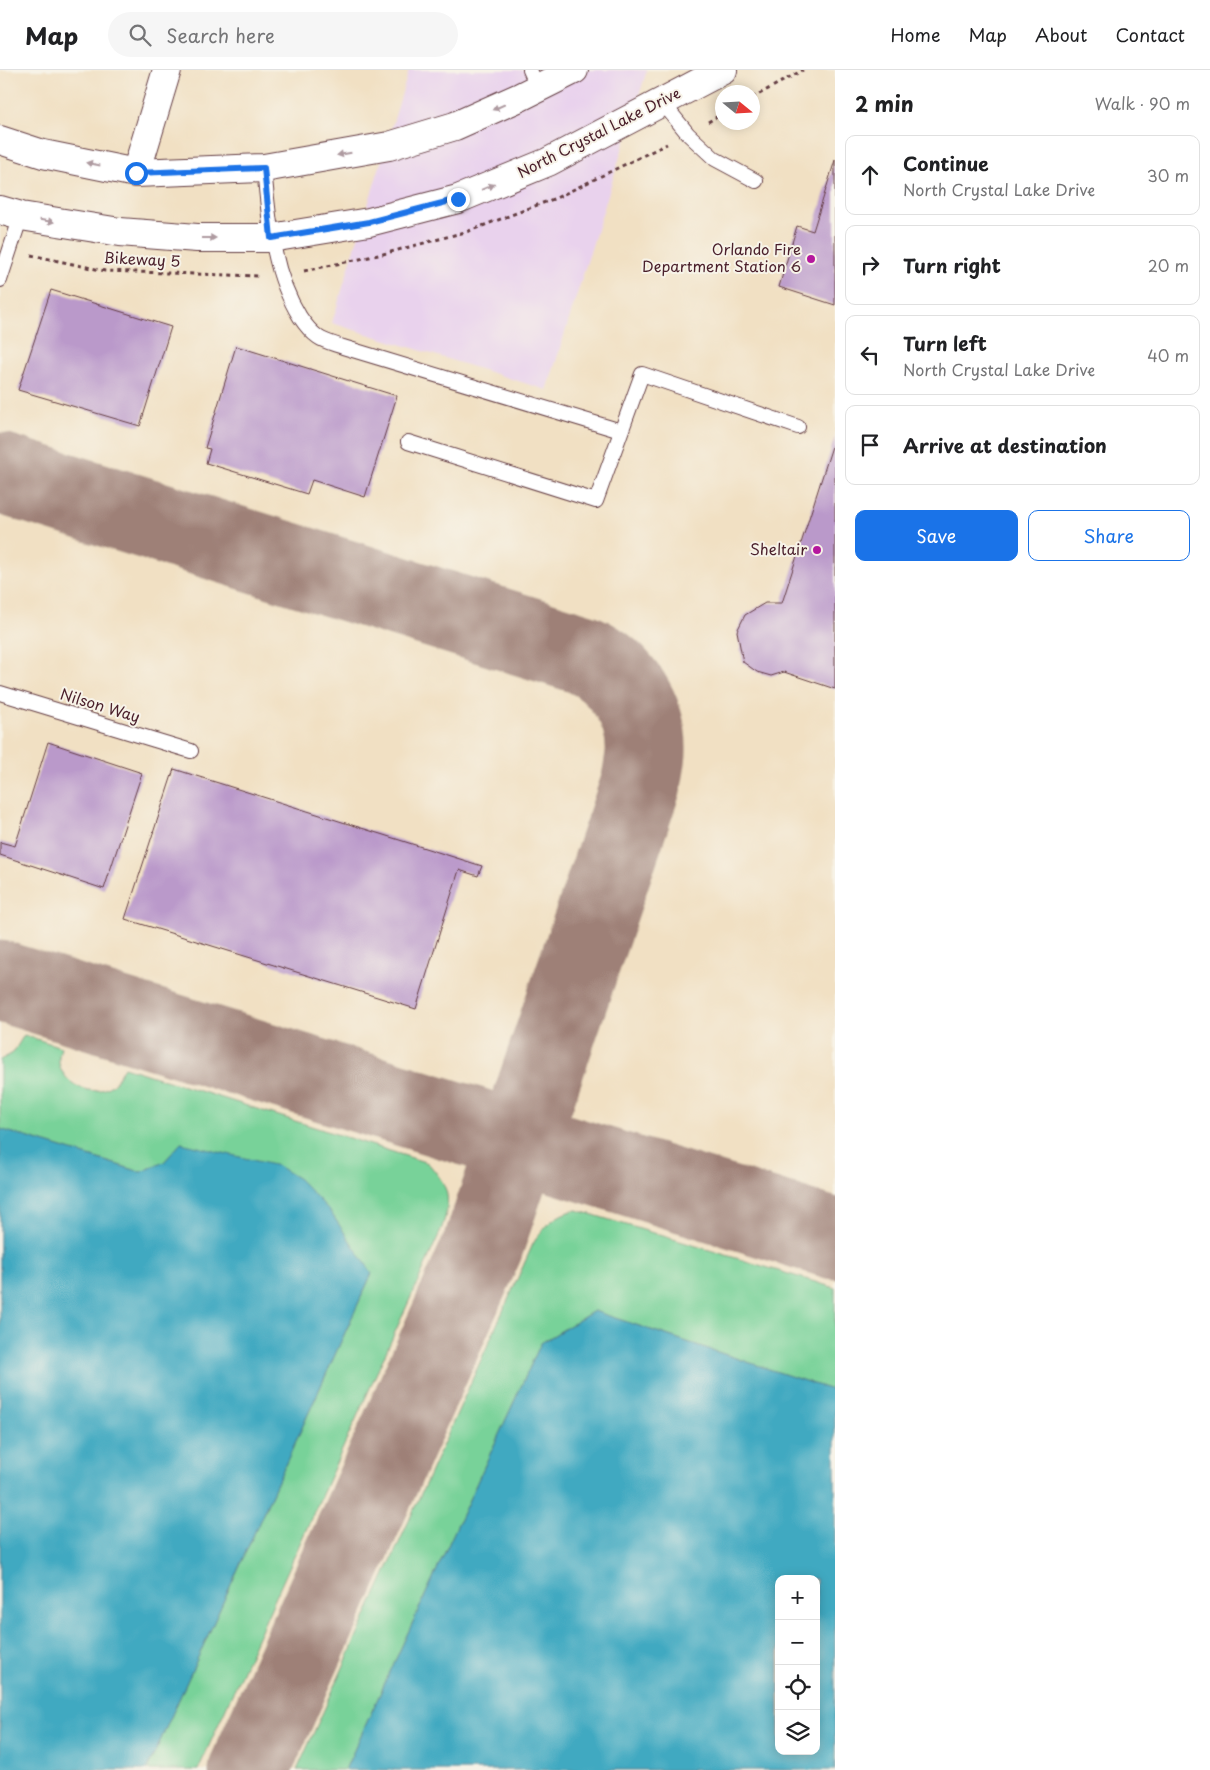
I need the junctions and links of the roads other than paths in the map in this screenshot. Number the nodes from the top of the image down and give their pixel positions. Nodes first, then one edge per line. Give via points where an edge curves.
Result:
1 (167, 70) edge
2 (574, 70) edge
3 (723, 70) edge
4 (534, 79) edge
5 (662, 102) junction
6 (0, 140) edge
7 (264, 168) junction
8 (136, 173) junction
9 (756, 180) dead end
10 (10, 213) edge
11 (271, 238) junction
12 (0, 280) edge
13 (798, 426) dead end
14 (621, 431) junction
15 (408, 442) dead end
16 (0, 693) edge
17 (192, 751) dead end

1 - 8 main road
2 - 4 main road
3 - 5 main road, North Crystal Lake Drive
4 -> 7 main road via 455,126 398,143
5 - 9 lane via 688,134 715,159
11 -> 5 main road, North Crystal Lake Drive via 369,222 458,199 548,162
8 -> 6 main road via 43,154
7 - 8 main road
7 - 11 lane
10 -> 11 main road, North Crystal Lake Drive via 120,232 197,238
10 - 12 lane
11 - 14 lane via 280,274 293,305 304,324 318,337
13 - 14 lane via 642,374
14 - 15 lane via 596,501
16 - 17 lane, Nilson Way

